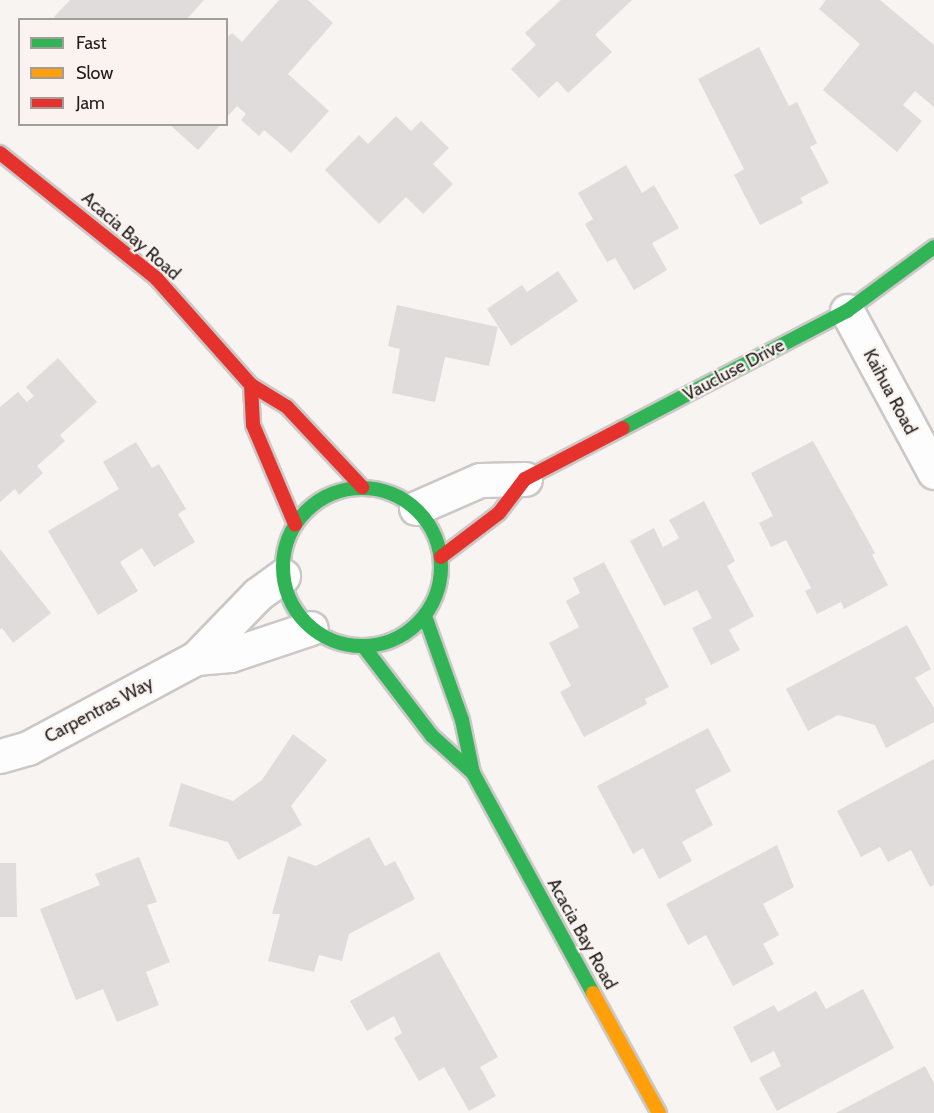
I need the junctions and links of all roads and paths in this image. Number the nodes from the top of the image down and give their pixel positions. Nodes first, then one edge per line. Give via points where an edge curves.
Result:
1 (0, 153) edge
2 (934, 247) edge
3 (846, 311) junction
4 (251, 386) junction
5 (934, 472) edge
6 (525, 479) junction
7 (362, 487) junction
8 (416, 508) junction
9 (295, 524) junction
10 (441, 557) junction
11 (283, 576) junction
12 (425, 616) junction
13 (311, 628) junction
14 (364, 647) junction
15 (195, 658) junction
16 (0, 756) edge
17 (473, 773) junction
18 (659, 1113) edge

1 - 4 street, Acacia Bay Road via 156,278
2 - 3 street, Vaucluse Drive
3 - 5 street, Kaihua Road
3 - 6 street, Vaucluse Drive
4 - 7 street, Acacia Bay Road via 287,406
4 - 9 street via 253,425
6 - 8 street, Vaucluse Drive via 480,480
6 - 10 street, Vaucluse Drive via 499,513
7 - 8 street via 400,496
7 - 9 street via 336,491 313,504
8 - 10 street via 437,539
9 - 11 street via 285,549
10 - 12 street via 441,578
11 - 13 street via 297,614
11 - 15 street, Carpentras Way via 258,594
12 - 14 street via 408,632 387,643
12 - 17 street, Acacia Bay Road via 462,720
13 - 14 street via 327,639
13 - 15 street, Carpentras Way via 230,654
14 - 17 street, Acacia Bay Road via 432,736
15 - 16 street, Carpentras Way via 28,748
17 - 18 street, Acacia Bay Road

